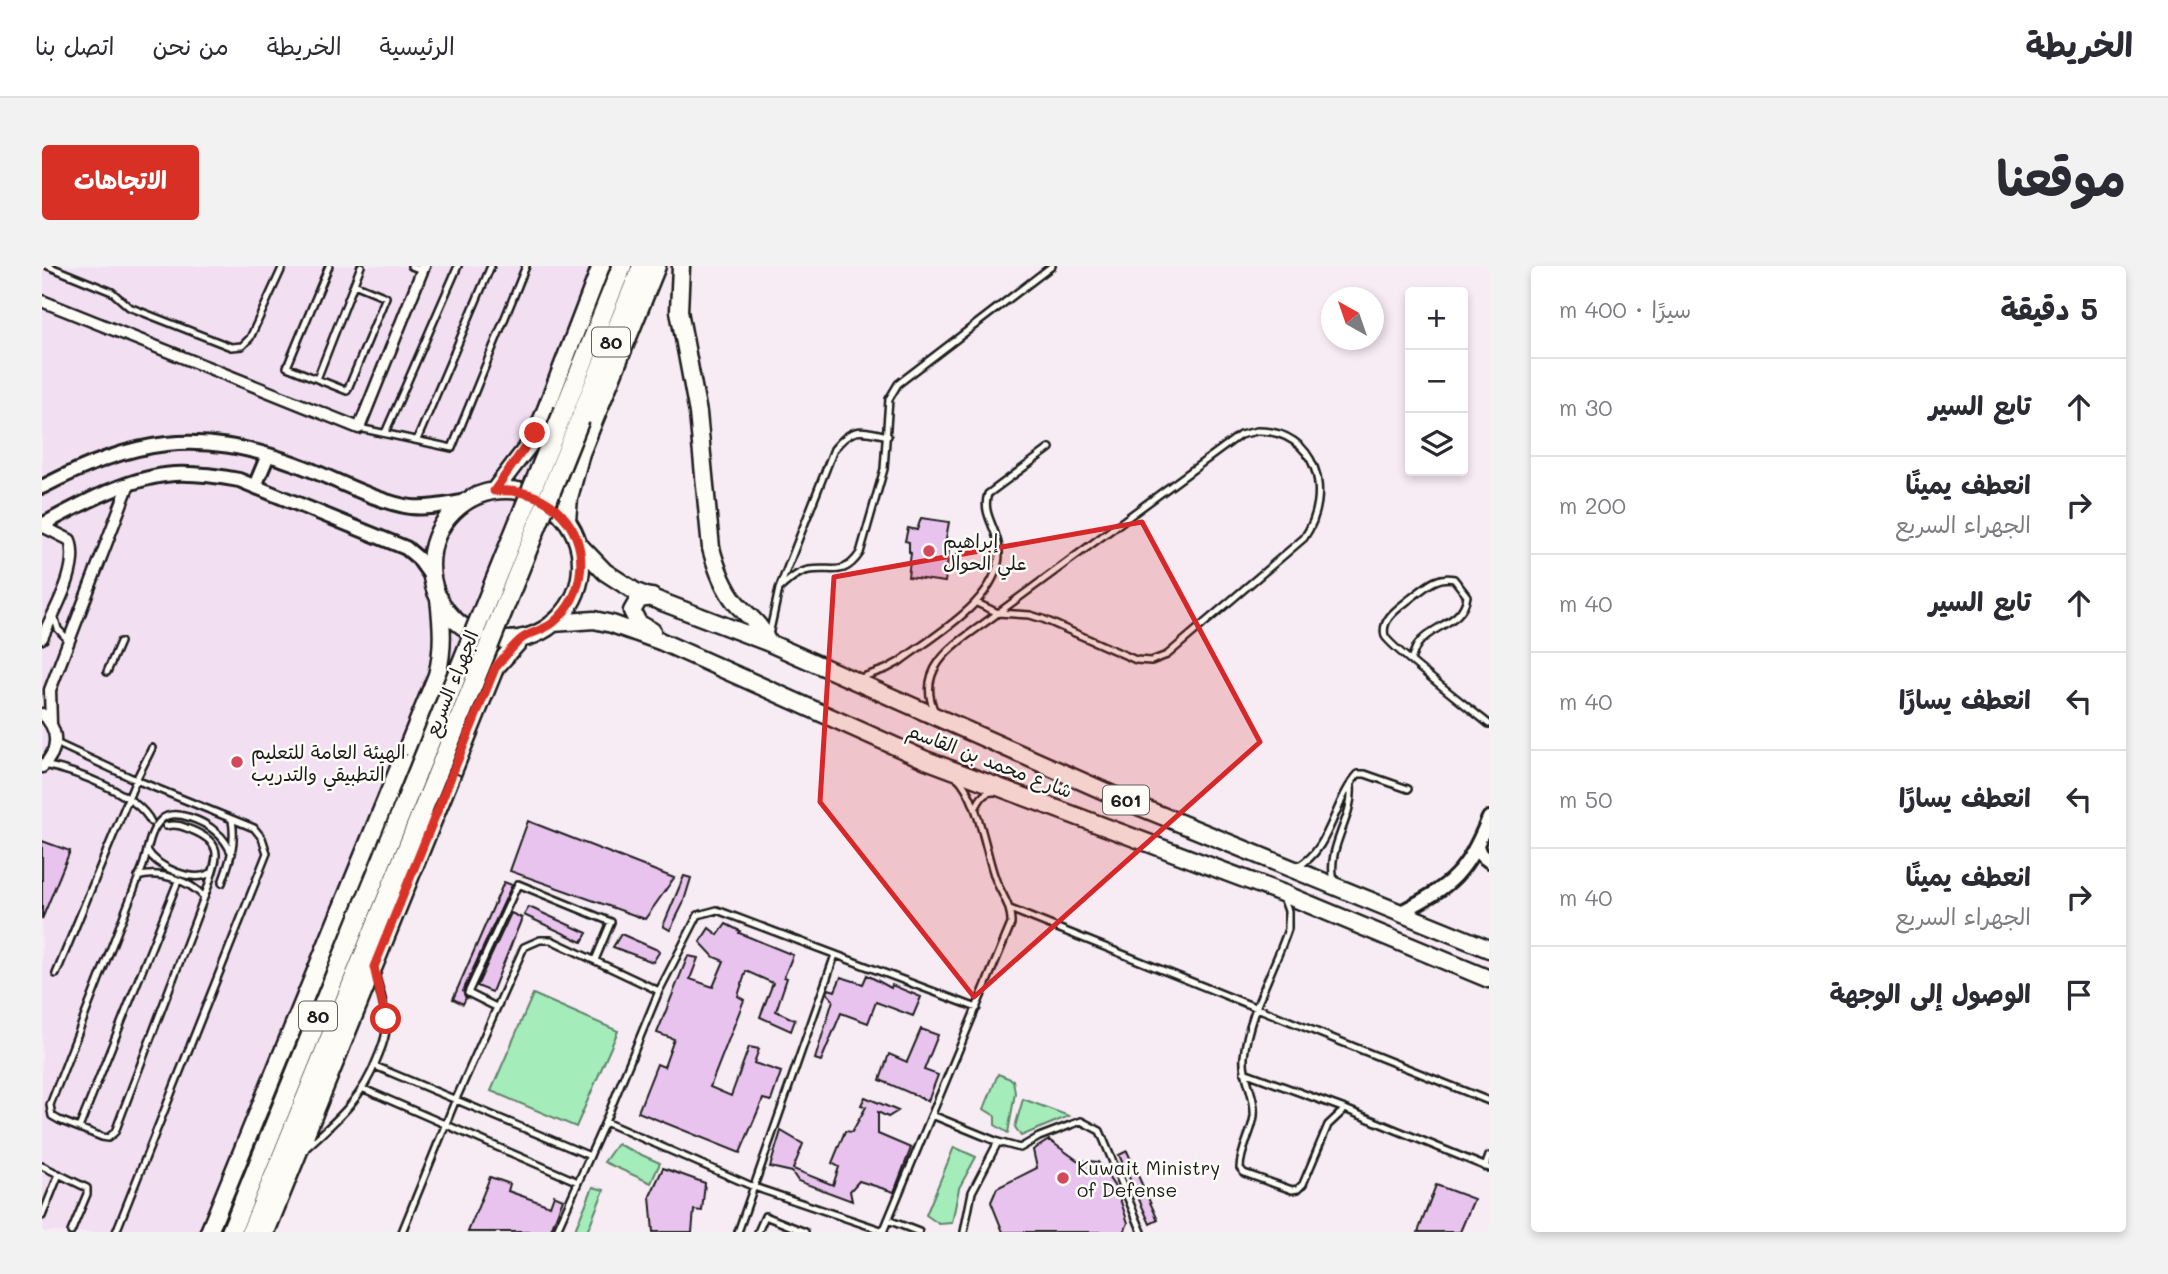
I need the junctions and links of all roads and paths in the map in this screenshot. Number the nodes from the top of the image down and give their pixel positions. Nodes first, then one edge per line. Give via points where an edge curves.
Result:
1 (48, 266) edge
2 (282, 266) edge
3 (329, 266) edge
4 (361, 266) edge
5 (411, 266) edge
6 (458, 266) edge
7 (491, 266) edge
8 (526, 266) edge
9 (601, 266) edge
10 (622, 266) edge
11 (642, 266) edge
12 (657, 266) edge
13 (664, 266) edge
14 (681, 266) edge
15 (1052, 266) edge
16 (423, 268) edge
17 (354, 284) junction
18 (42, 301) edge
19 (630, 332) junction
20 (317, 379) junction
21 (359, 428) junction
22 (385, 433) junction
23 (888, 436) junction
24 (417, 440) junction
25 (1050, 448) dead end
26 (268, 455) junction
27 (76, 470) junction
28 (42, 482) edge
29 (129, 484) junction
30 (255, 486) junction
31 (42, 487) edge
32 (494, 491) junction
33 (468, 500) junction
34 (567, 520) junction
35 (42, 525) edge
36 (579, 545) junction
37 (433, 579) junction
38 (779, 589) junction
39 (652, 597) junction
40 (439, 598) junction
41 (977, 603) junction
42 (54, 608) junction
43 (998, 613) junction
44 (553, 623) junction
45 (42, 638) edge
46 (522, 638) junction
47 (68, 640) junction
48 (660, 641) junction
49 (120, 642) dead end
50 (767, 642) junction
51 (1411, 660) junction
52 (107, 672) dead end
53 (850, 680) junction
54 (42, 714) edge
55 (937, 716) junction
56 (51, 724) junction
57 (1489, 724) edge
58 (56, 743) junction
59 (152, 748) dead end
60 (939, 765) junction
61 (43, 766) edge
62 (136, 780) junction
63 (1351, 786) junction
64 (1408, 789) dead end
65 (1022, 795) junction
66 (129, 799) junction
67 (975, 809) junction
68 (1489, 818) edge
69 (232, 820) junction
70 (151, 822) dead end
71 (166, 826) dead end
72 (1477, 846) junction
73 (147, 850) junction
74 (232, 854) junction
75 (1489, 861) edge
76 (1294, 869) junction
77 (211, 873) junction
78 (138, 877) junction
79 (178, 881) junction
80 (222, 883) dead end
81 (1335, 886) junction
82 (1282, 894) junction
83 (204, 897) junction
84 (1010, 909) junction
85 (1401, 912) junction
86 (1489, 949) edge
87 (835, 955) junction
88 (595, 960) junction
89 (374, 967) junction
90 (56, 974) dead end
91 (1489, 979) edge
92 (659, 991) junction
93 (496, 1007) junction
94 (977, 1008) junction
95 (1257, 1009) junction
96 (375, 1066) junction
97 (1244, 1072) junction
98 (364, 1089) junction
99 (456, 1099) junction
100 (1489, 1101) edge
101 (1345, 1109) junction
102 (933, 1115) junction
103 (606, 1122) junction
104 (445, 1126) junction
105 (79, 1128) junction
106 (998, 1142) junction
107 (590, 1156) junction
108 (1489, 1156) edge
109 (296, 1157) junction
110 (42, 1166) edge
111 (1487, 1168) edge
112 (59, 1174) junction
113 (578, 1182) junction
114 (754, 1187) junction
115 (42, 1216) edge
116 (888, 1220) junction
117 (794, 1230) edge
118 (884, 1231) edge
119 (71, 1232) edge
120 (116, 1232) edge
121 (209, 1232) edge
122 (231, 1232) edge
123 (251, 1232) edge
124 (266, 1232) edge
125 (402, 1232) edge
126 (556, 1232) edge
127 (738, 1232) edge
128 (758, 1232) edge
129 (805, 1232) edge
130 (919, 1232) edge
131 (964, 1232) edge
132 (1142, 1232) edge

1 - 2 lane via 112,292 129,307 231,347 250,338
3 - 20 lane via 287,367
4 - 17 lane
5 - 16 lane
6 - 22 lane
7 - 24 lane
8 - 24 lane via 452,448
9 - 32 main road via 541,422
10 - 122 highway, الجهراء السريع / 80, bridge
11 - 123 highway, الجهراء السريع / 80, bridge
12 - 19 main road
13 - 19 lane via 645,315
14 - 50 main road via 679,311 696,401 711,548 726,589 761,627
15 - 23 lane via 898,384 889,399
16 - 21 street
17 - 20 lane
17 - 20 lane via 386,297 347,391
18 - 21 street
19 - 34 main road via 581,453
21 - 22 lane
22 - 24 lane
23 - 38 lane via 858,430 834,449
23 - 38 lane via 884,469 860,553 852,565 841,570 809,570
25 - 41 lane via 988,494 985,508 1000,552 989,588
26 - 27 street via 207,442 172,442
26 - 30 street
26 - 33 street via 399,505 431,507
27 - 28 street
27 - 31 street
29 - 30 street via 173,474 215,476
29 - 35 street
29 - 47 street
30 - 37 street via 406,548
32 - 33 main road, 601
32 - 34 main road, 601 via 534,495
33 - 37 main road, 601 via 449,518 436,540
34 - 36 main road, 601
35 - 42 street via 69,540 73,550 72,567
36 - 39 main road, شارع محمد بن القاسم / 601 via 604,572
36 - 44 main road, 601 via 578,588
37 - 40 main road, 601
38 - 50 lane
39 - 48 main road via 635,602 633,615
39 - 50 main road, شارع محمد بن القاسم / 601
40 - 46 main road, 601 via 468,629 494,638
40 - 121 main road, الجهراء السريع via 443,636 437,675
41 - 43 lane
41 - 53 lane via 899,662
42 - 45 street
42 - 47 lane via 56,622
43 - 43 lane via 1043,619 1136,660 1159,659 1304,538 1315,519 1319,498 1313,464 1304,449 1283,434 1266,430 1240,435
43 - 55 lane via 940,659 931,672 929,692
44 - 46 main road, 601
44 - 48 main road, شارع محمد بن القاسم / 601 via 594,620
46 - 89 main road, الجهراء السريع via 495,668
47 - 56 street via 50,690
48 - 60 main road, شارع محمد بن القاسم / 601
49 - 52 lane
50 - 53 main road, شارع محمد بن القاسم / 601
51 - 51 lane via 1385,634 1387,620 1437,579 1454,579 1467,596 1466,605 1457,617 1418,643
51 - 57 lane
53 - 55 main road, شارع محمد بن القاسم / 601
54 - 56 street
55 - 76 main road, شارع محمد بن القاسم / 601 via 1138,806
56 - 58 street
58 - 61 street
58 - 62 lane
59 - 62 lane
60 - 65 main road, شارع محمد بن القاسم / 601
60 - 67 lane via 959,778
61 - 66 lane via 71,771
62 - 66 lane
62 - 69 lane
63 - 64 lane via 1362,773
63 - 76 lane via 1319,848
63 - 81 lane via 1350,805 1333,854
65 - 67 lane via 990,791
65 - 82 main road, شارع محمد بن القاسم / 601
66 - 70 lane
66 - 90 lane
67 - 84 lane via 996,880
68 - 72 street
69 - 74 lane
69 - 120 lane via 254,828 267,853
71 - 77 lane via 177,825 210,839 216,850
72 - 75 street
72 - 85 street via 1460,873 1438,893
73 - 74 lane via 160,821 176,814 211,828
73 - 77 lane via 160,864 191,876
73 - 78 lane
74 - 80 lane
76 - 81 main road, شارع محمد بن القاسم / 601
77 - 83 lane
78 - 79 lane via 156,874
78 - 105 lane via 50,1105 55,1118
79 - 83 lane
79 - 105 lane
81 - 85 main road, شارع محمد بن القاسم / 601
82 - 91 main road, شارع محمد بن القاسم / 601
82 - 95 lane via 1288,929
83 - 105 lane via 115,1132 105,1138
84 - 94 lane via 1009,935
84 - 95 lane
85 - 86 main road, شارع محمد بن القاسم / 601
87 - 92 lane via 717,910 706,911 698,915
87 - 94 lane
87 - 114 lane
88 - 92 lane
88 - 93 lane via 551,940 524,947
88 - 93 lane via 611,922 518,884 468,993
89 - 96 lane via 386,1028
89 - 109 main road, الجهراء السريع
92 - 103 lane
93 - 99 lane
94 - 102 lane
95 - 97 lane via 1247,1038
95 - 100 lane
96 - 98 lane
96 - 99 lane
97 - 101 lane
97 - 101 lane via 1254,1115 1240,1165 1244,1172 1292,1190 1303,1184 1328,1125
98 - 104 lane
98 - 109 lane
99 - 104 lane
99 - 107 lane
101 - 111 lane
102 - 106 lane
102 - 116 lane
103 - 107 lane
103 - 114 lane
104 - 113 lane
104 - 125 lane
106 - 131 lane via 972,1192
106 - 132 lane via 1020,1148 1081,1121 1100,1131
107 - 113 lane
108 - 111 lane
109 - 124 main road, الجهراء السريع
110 - 112 lane
112 - 115 lane
112 - 119 lane via 83,1184 88,1191
113 - 126 lane
114 - 118 lane
114 - 127 lane
116 - 118 lane
116 - 130 lane
117 - 128 lane via 765,1216
117 - 129 lane

